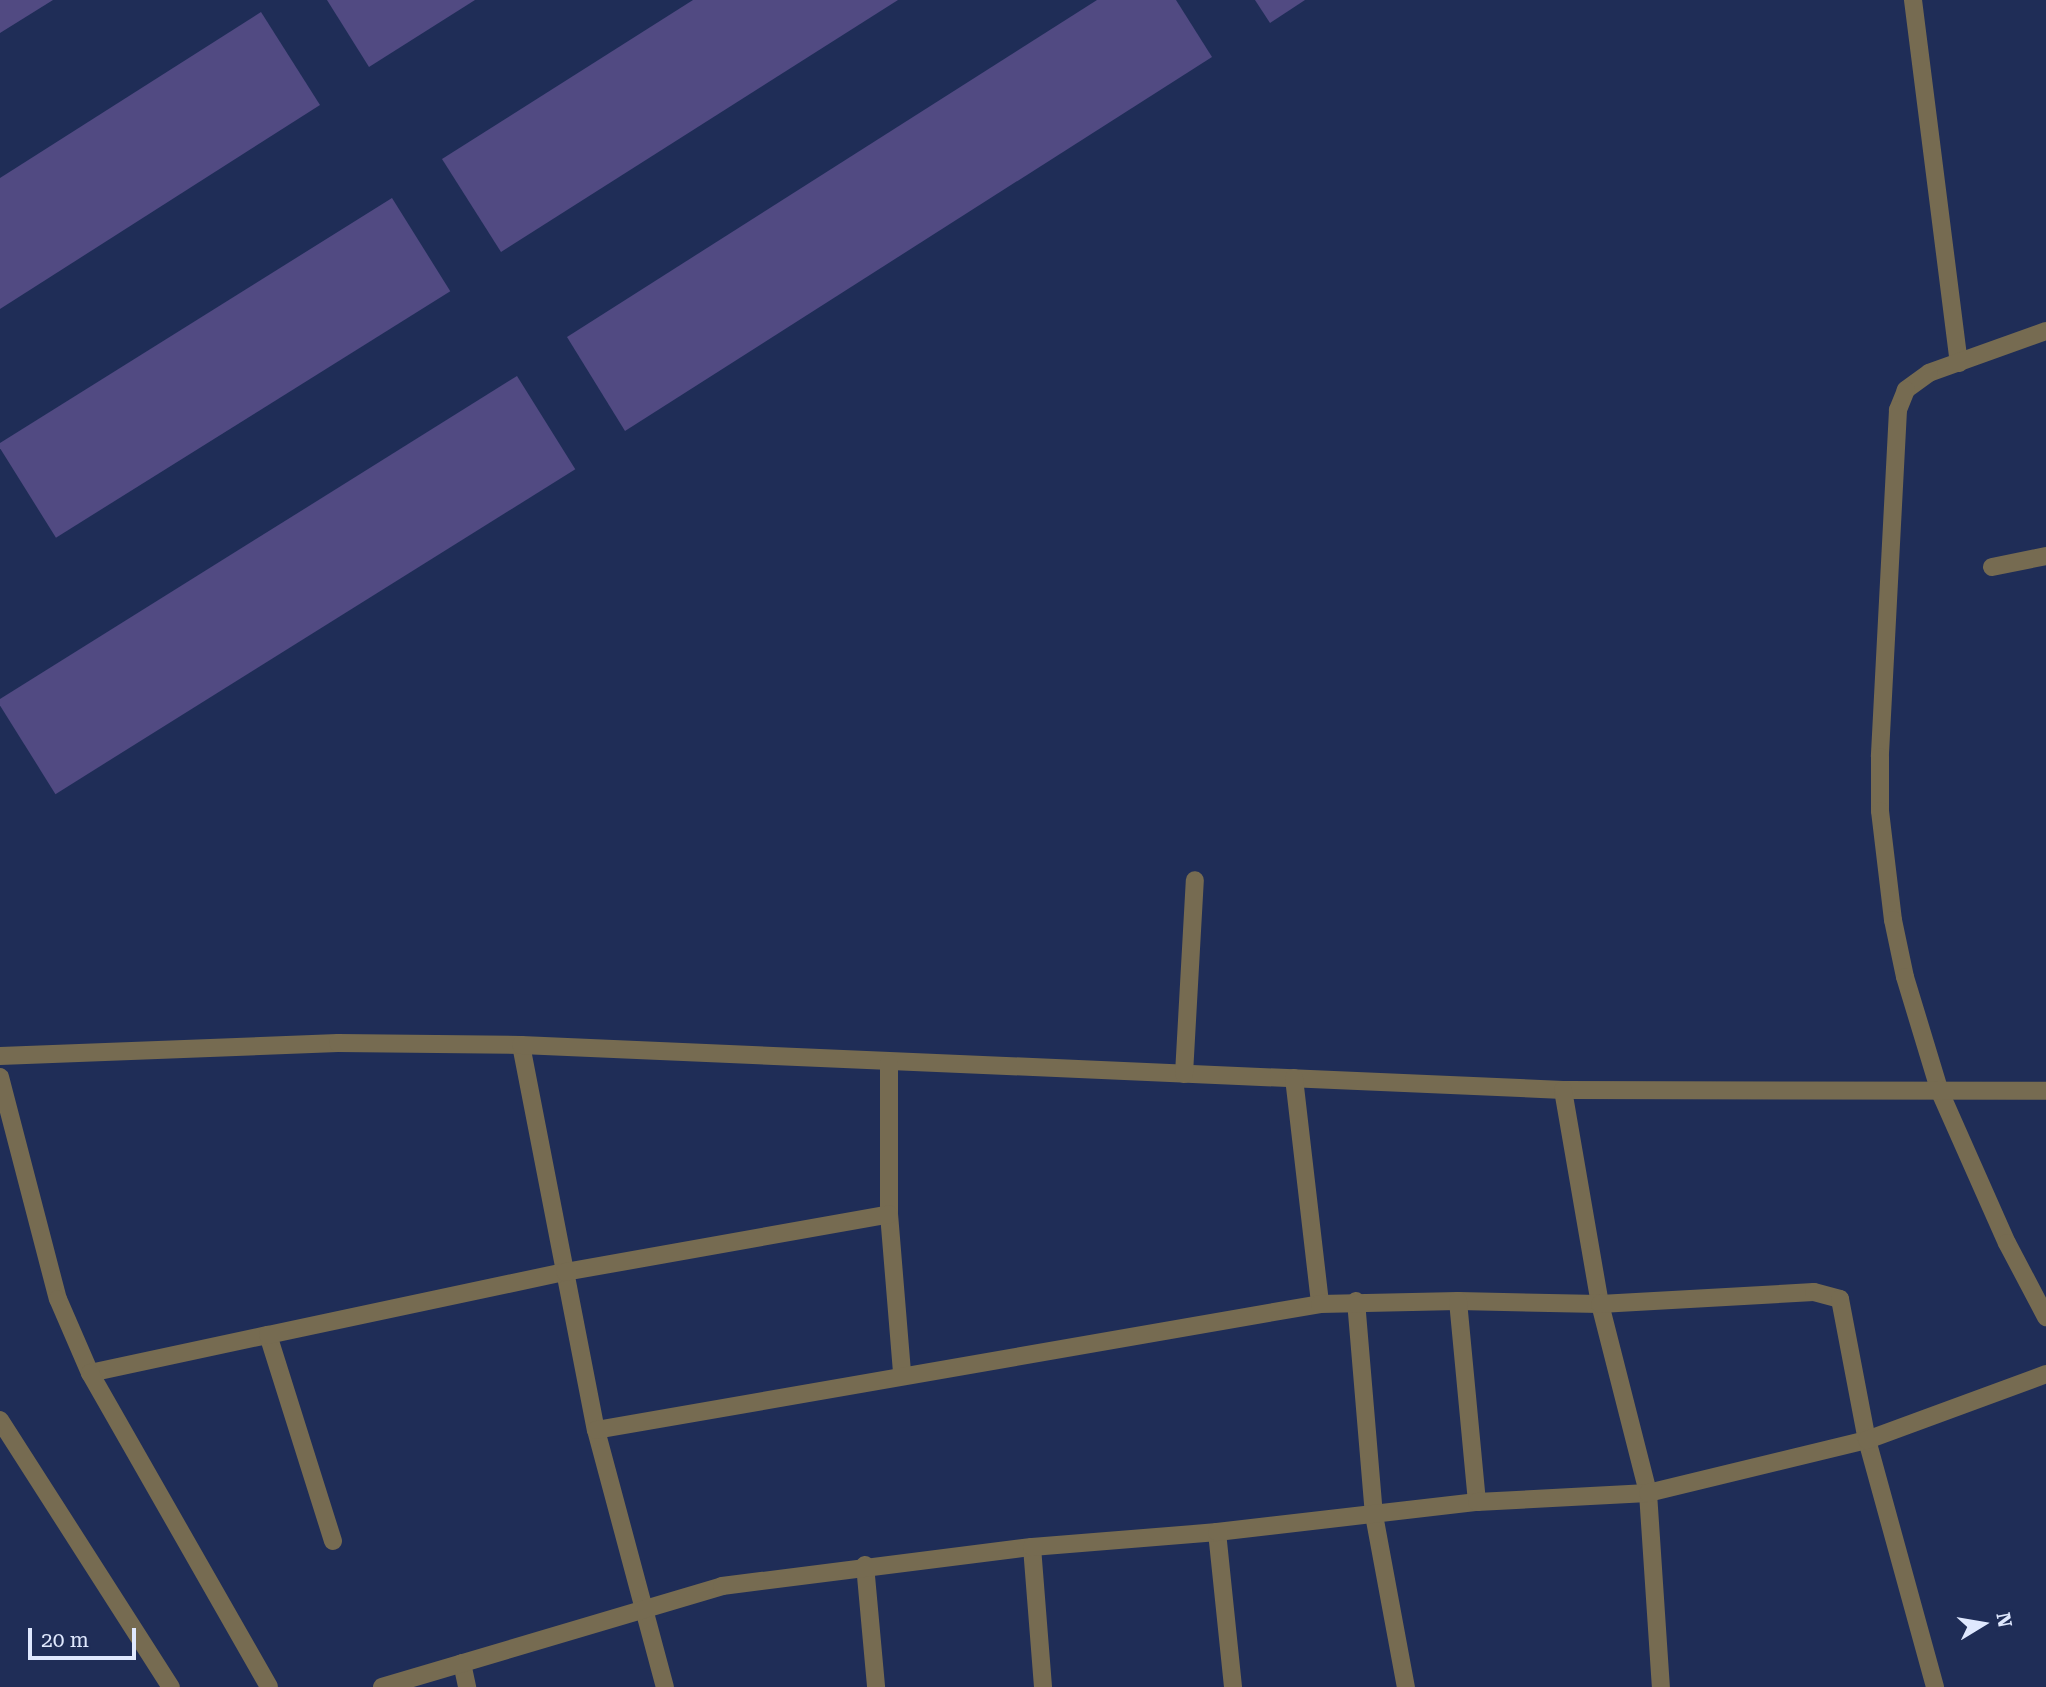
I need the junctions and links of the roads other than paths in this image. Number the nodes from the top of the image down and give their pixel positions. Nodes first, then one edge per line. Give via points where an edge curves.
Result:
1 (1913, 0) edge
2 (2046, 331) edge
3 (1959, 363) junction
4 (2046, 556) edge
5 (1992, 567) dead end
6 (1195, 880) dead end
7 (521, 1045) junction
8 (0, 1056) edge
9 (889, 1063) junction
10 (1184, 1074) junction
11 (0, 1077) edge
12 (1294, 1078) junction
13 (1563, 1090) junction
14 (2046, 1091) edge
15 (1940, 1092) junction
16 (889, 1214) junction
17 (565, 1272) junction
18 (1356, 1301) junction
19 (1458, 1301) junction
20 (1320, 1304) junction
21 (1600, 1304) junction
22 (2046, 1317) edge
23 (268, 1335) junction
24 (90, 1373) junction
25 (902, 1373) junction
26 (2046, 1374) edge
27 (0, 1420) edge
28 (596, 1430) junction
29 (1867, 1440) junction
30 (1648, 1493) junction
31 (1476, 1502) junction
32 (1374, 1515) junction
33 (1217, 1532) junction
34 (333, 1541) dead end
35 (1032, 1546) junction
36 (865, 1565) junction
37 (642, 1606) junction
38 (462, 1663) junction
39 (171, 1687) edge
40 (269, 1687) edge
41 (382, 1687) edge
42 (467, 1687) edge
43 (665, 1687) edge
44 (876, 1687) edge
45 (1042, 1687) edge
46 (1233, 1687) edge
47 (1406, 1687) edge
48 (1661, 1687) edge
49 (1935, 1687) edge

1 - 3 street
2 - 3 street
3 - 15 street via 1929,373 1906,390 1898,410 1880,757 1880,811 1893,920
4 - 5 street
6 - 10 street
7 - 8 street via 338,1042
7 - 9 street
7 - 17 street
9 - 10 street
9 - 16 street
10 - 12 street
11 - 24 street via 58,1298
12 - 13 street
12 - 20 street
13 - 15 street
13 - 21 street
14 - 15 street
15 - 22 street via 2007,1243
16 - 17 street
16 - 25 street
17 - 23 street
17 - 28 street
18 - 19 street
18 - 20 street
18 - 32 street
19 - 21 street
19 - 31 street
20 - 25 street
21 - 29 street via 1814,1292 1840,1298
21 - 30 street
23 - 24 street
23 - 34 street
24 - 40 street
25 - 28 street
26 - 29 street
27 - 39 street
28 - 37 street
29 - 30 street
29 - 49 street
30 - 31 street
30 - 48 street
31 - 32 street
32 - 33 street
32 - 47 street
33 - 35 street
33 - 46 street
35 - 36 street
35 - 45 street
36 - 37 street via 722,1586
36 - 44 street
37 - 38 street
37 - 43 street
38 - 41 street
38 - 42 street

